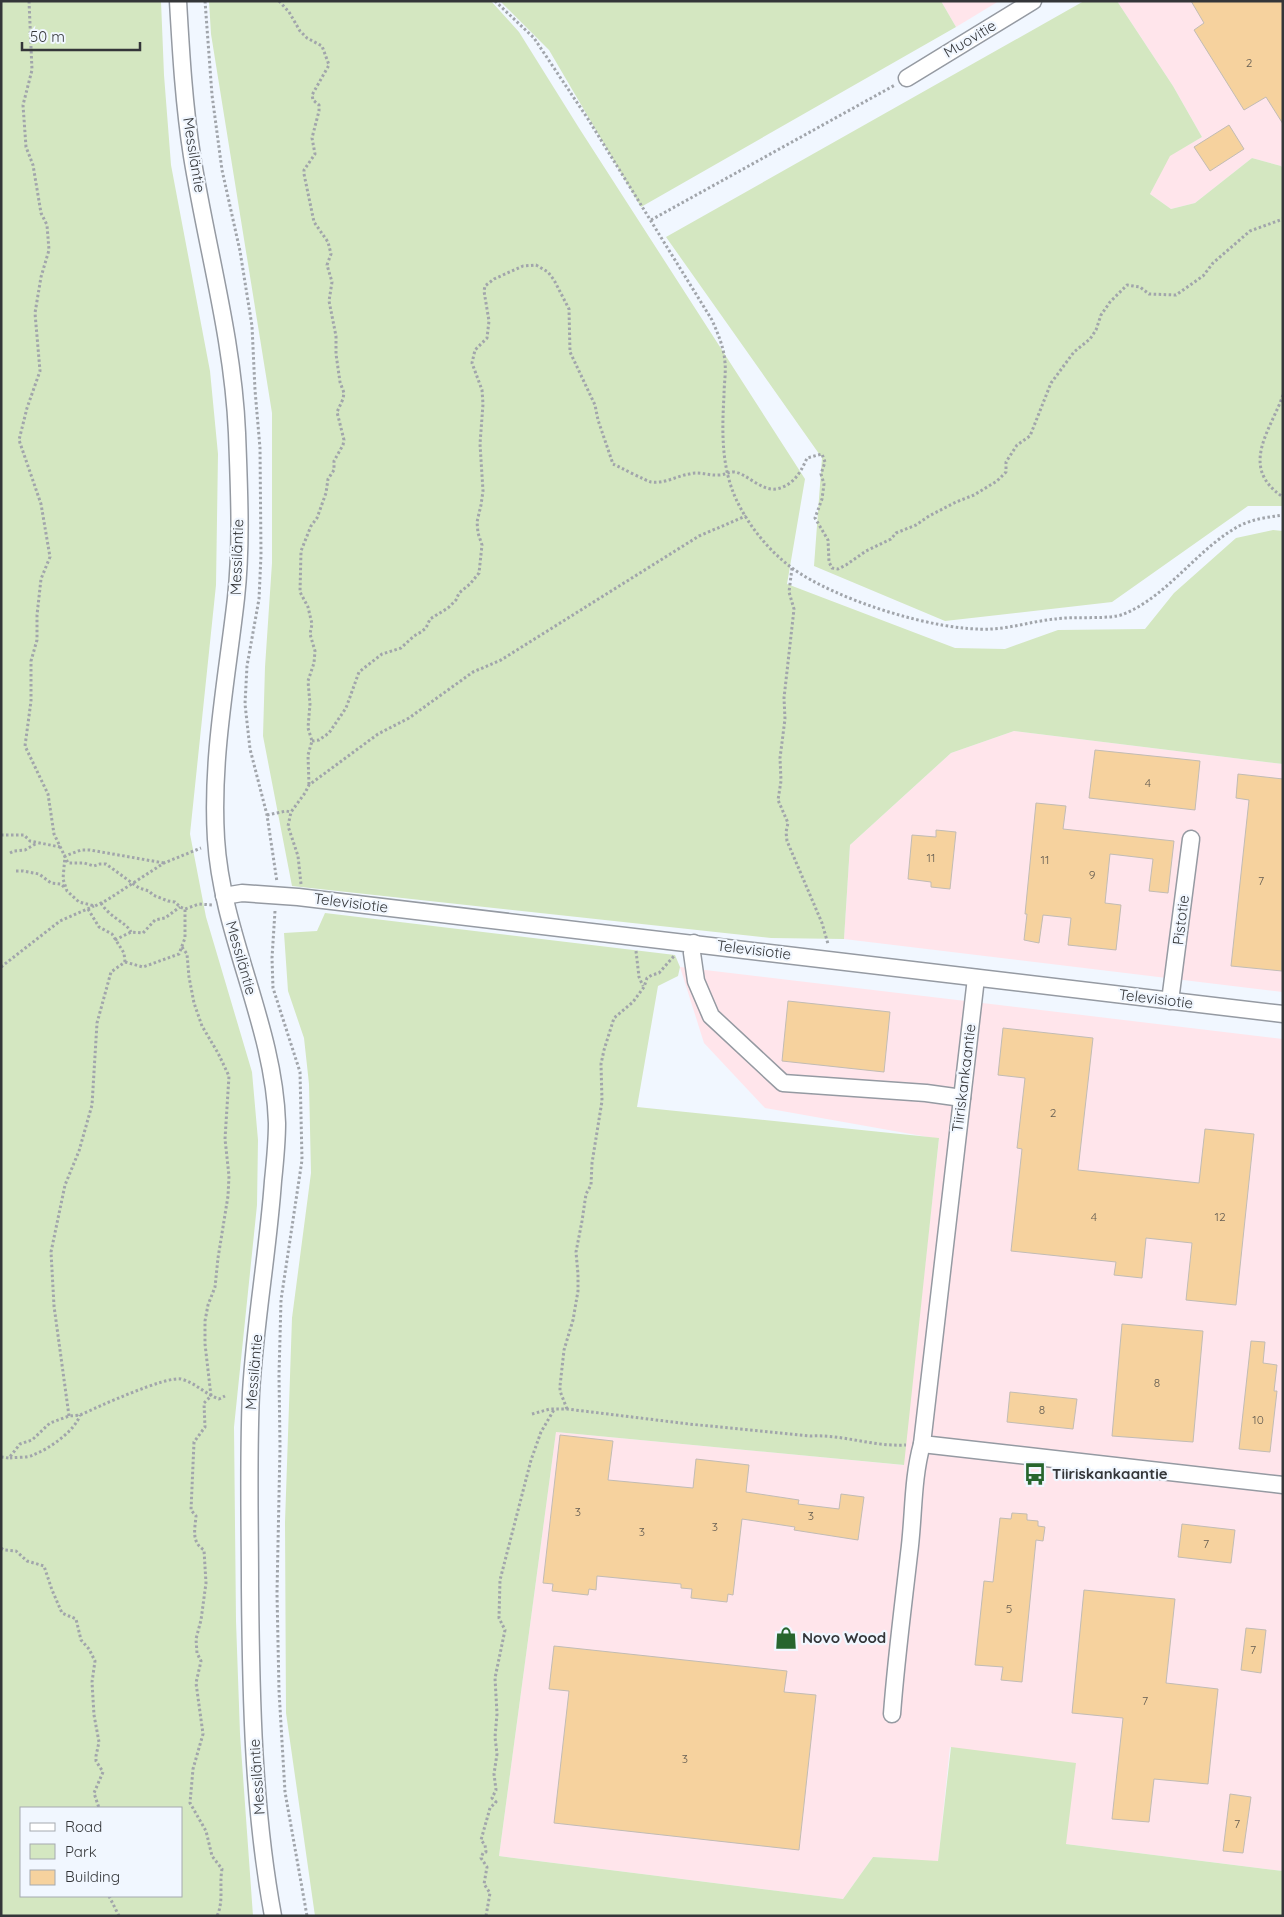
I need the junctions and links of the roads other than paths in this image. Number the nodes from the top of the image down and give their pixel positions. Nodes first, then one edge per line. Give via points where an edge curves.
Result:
1 (178, 1) edge
2 (1033, 1) edge
3 (907, 78) road end
4 (1191, 839) dead end
5 (225, 899) junction
6 (687, 942) junction
7 (976, 978) junction
8 (1170, 1001) junction
9 (1283, 1014) edge
10 (962, 1098) junction
11 (922, 1444) junction
12 (1283, 1485) edge
13 (892, 1714) dead end
14 (273, 1916) edge

1 - 5 street, Messiläntie via 192,157 222,305 237,428 240,516 237,592 215,776 216,842
2 - 3 street, Muovitie
4 - 8 street, Pistotie
5 - 6 street, Televisiotie via 242,893 298,897
5 - 14 street, Messiläntie via 267,1049 277,1126 270,1234 251,1390 249,1464 254,1746
6 - 7 street, Televisiotie
6 - 10 street via 696,981 711,1016 783,1083
7 - 8 street, Televisiotie
7 - 10 street, Tiiriskankaantie
8 - 9 street, Televisiotie
10 - 11 street, Tiiriskankaantie
11 - 12 street
11 - 13 street, Tiiriskankaantie via 916,1466

